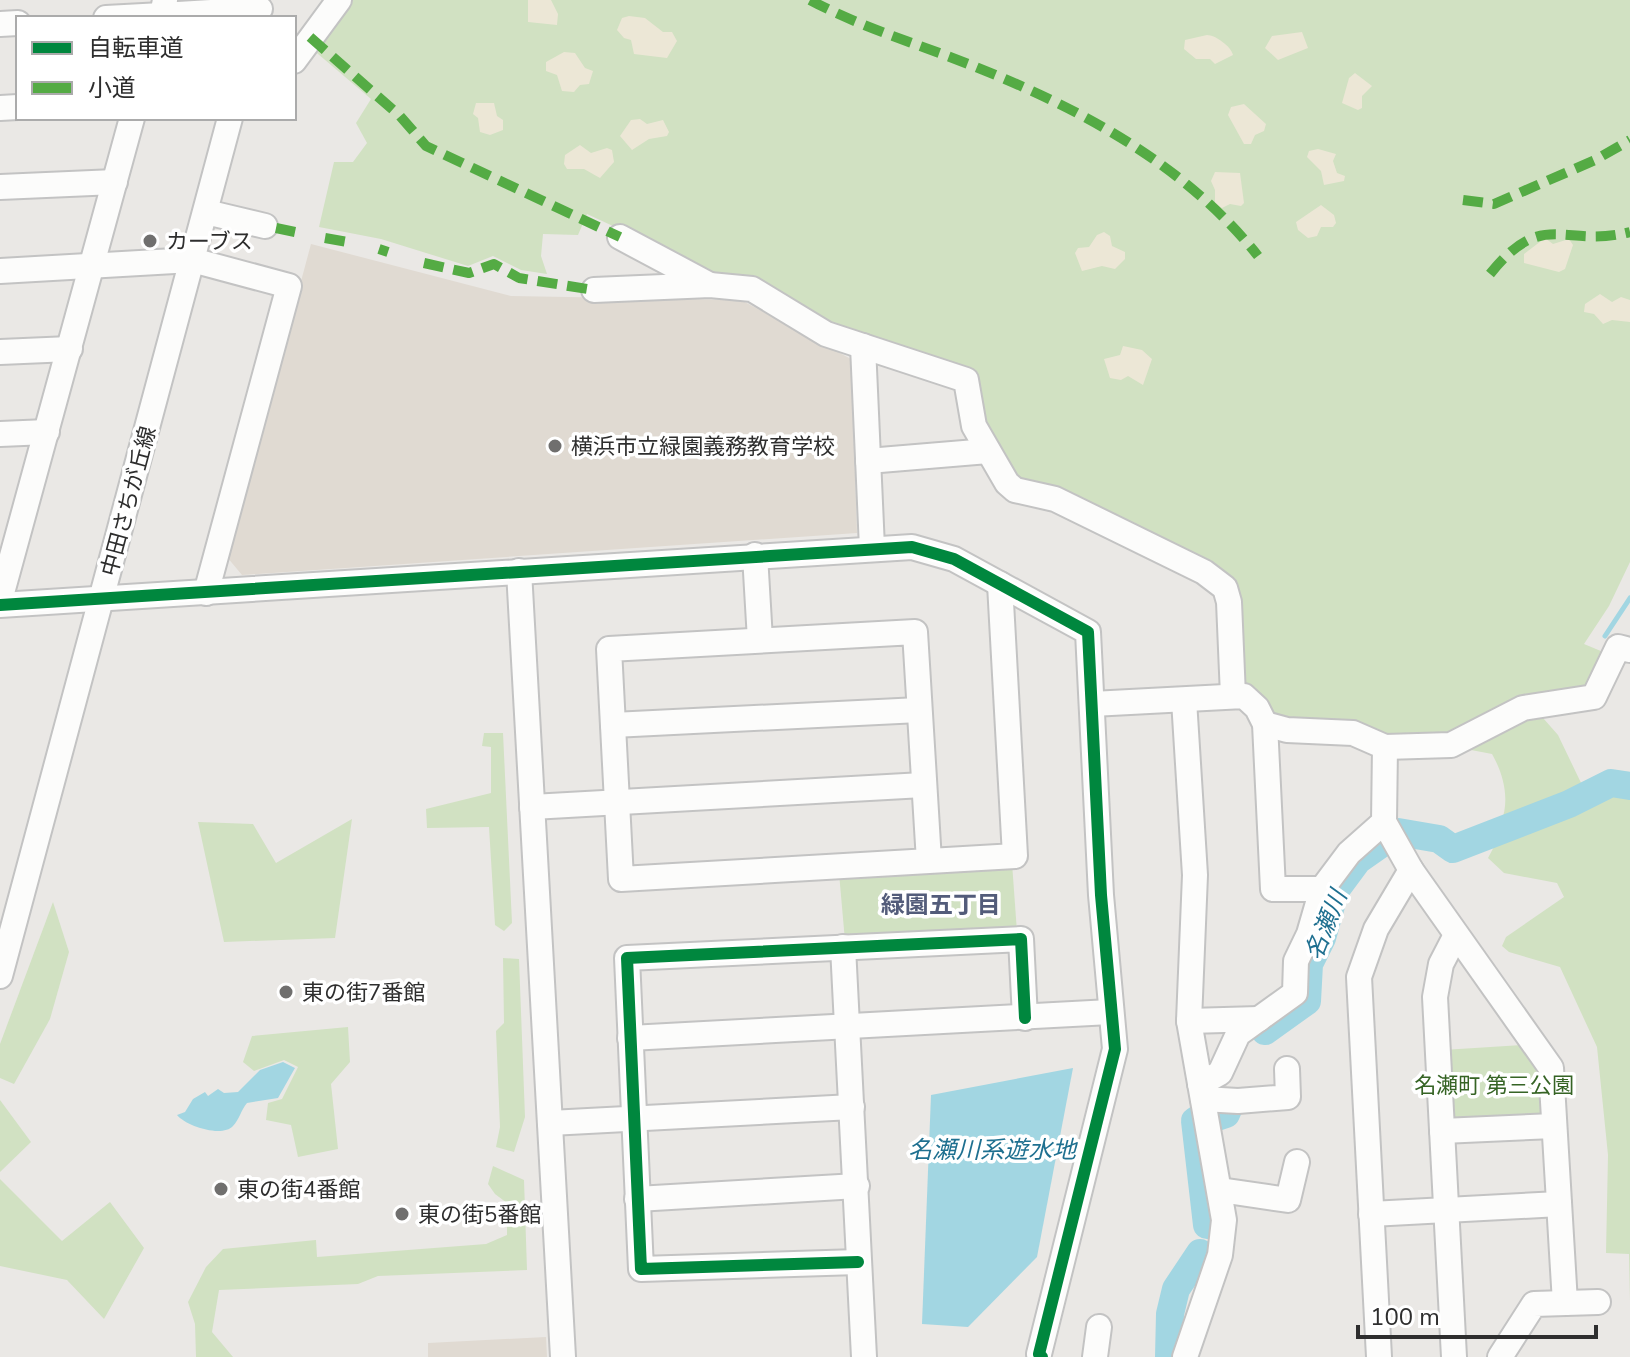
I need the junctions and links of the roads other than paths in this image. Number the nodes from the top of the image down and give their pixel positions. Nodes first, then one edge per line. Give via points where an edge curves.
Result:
1 (339, 0) edge
2 (163, 7) edge
3 (260, 9) edge
4 (116, 16) edge
5 (296, 58) edge
6 (131, 120) edge
7 (229, 120) edge
8 (115, 182) junction
9 (0, 187) edge
10 (206, 212) junction
11 (265, 226) dead end
12 (620, 237) dead end
13 (192, 260) junction
14 (93, 266) junction
15 (0, 271) edge
16 (710, 285) junction
17 (594, 290) dead end
18 (863, 346) junction
19 (70, 349) junction
20 (0, 352) edge
21 (47, 432) junction
22 (0, 434) edge
23 (988, 451) junction
24 (868, 461) junction
25 (12, 517) edge
26 (872, 548) junction
27 (755, 555) junction
28 (519, 571) junction
29 (1000, 584) junction
30 (206, 593) junction
31 (103, 599) junction
32 (0, 603) edge
33 (760, 640) junction
34 (1630, 650) edge
35 (1233, 696) junction
36 (1184, 700) junction
37 (1092, 704) junction
38 (919, 710) junction
39 (1265, 724) junction
40 (613, 725) junction
41 (1385, 747) junction
42 (923, 785) junction
43 (616, 802) junction
44 (532, 807) junction
45 (1384, 822) junction
46 (929, 861) junction
47 (1411, 870) junction
48 (1322, 889) junction
49 (1456, 935) junction
50 (843, 947) junction
51 (0, 976) edge
52 (1110, 1012) junction
53 (1025, 1018) junction
54 (1259, 1019) junction
55 (1189, 1021) junction
56 (848, 1028) junction
57 (630, 1038) junction
58 (1287, 1069) dead end
59 (1202, 1092) junction
60 (852, 1107) junction
61 (634, 1119) junction
62 (550, 1123) junction
63 (1554, 1126) junction
64 (1442, 1131) junction
65 (1297, 1162) dead end
66 (857, 1186) junction
67 (1220, 1190) junction
68 (637, 1199) junction
69 (1559, 1204) junction
70 (1446, 1210) junction
71 (1371, 1214) junction
72 (858, 1262) junction
73 (1598, 1302) dead end
74 (1565, 1303) junction
75 (1099, 1327) dead end
76 (1034, 1356) edge
77 (563, 1357) edge
78 (864, 1357) edge
79 (1095, 1357) edge
80 (1185, 1357) edge
81 (1379, 1357) edge
82 (1454, 1357) edge
83 (1500, 1357) edge

1 - 5 street
2 - 3 street
2 - 4 street
6 - 8 street
7 - 10 street, 中田さちが丘線
8 - 9 street
8 - 14 street
10 - 11 street
10 - 13 street, 中田さちが丘線
12 - 16 street
13 - 14 street
13 - 30 street via 289,286
13 - 31 street, 中田さちが丘線
14 - 15 street
14 - 19 street
16 - 17 street
16 - 18 street via 752,289 826,334
18 - 23 street via 966,380 974,426
18 - 24 street
19 - 20 street
19 - 21 street
21 - 22 street
21 - 25 street
23 - 24 street
23 - 35 street via 1015,490 1055,499 1204,572 1225,588
24 - 26 street
25 - 32 street
26 - 27 street
26 - 29 street via 932,552
27 - 28 street
27 - 33 street
28 - 30 street
28 - 44 street
29 - 37 street via 1088,632
29 - 46 street via 1015,856
30 - 31 street
31 - 32 street
31 - 51 street, 中田さちが丘線
33 - 38 street via 915,632
33 - 40 street via 609,649
34 - 41 street via 1618,647 1594,697 1523,708 1451,745
35 - 36 street
35 - 39 street via 1244,696
36 - 37 street
36 - 55 street via 1195,875
37 - 52 street
38 - 40 street
38 - 42 street
39 - 41 street via 1353,733
39 - 48 street via 1273,889
40 - 43 street
41 - 45 street
42 - 43 street
42 - 46 street
43 - 44 street
43 - 46 street via 621,879
44 - 62 street
45 - 47 street
45 - 48 street via 1349,853
47 - 49 street
47 - 71 street via 1376,929 1359,977
48 - 54 street via 1296,961 1295,993
49 - 63 street via 1551,1068
49 - 64 street via 1436,981
50 - 53 street via 1021,939
50 - 56 street
50 - 57 street via 627,958
52 - 53 street
52 - 76 street via 1115,1049
53 - 56 street
54 - 55 street
54 - 59 street via 1238,1034 1220,1073
55 - 59 street
56 - 57 street
56 - 60 street
57 - 61 street
58 - 59 street via 1288,1097 1238,1101
59 - 67 street
60 - 61 street
60 - 66 street
61 - 62 street
61 - 68 street
62 - 77 street
63 - 64 street
63 - 69 street
64 - 70 street
65 - 67 street via 1288,1200
66 - 68 street
66 - 72 street
67 - 80 street via 1220,1255
68 - 72 street via 641,1269
69 - 70 street
69 - 74 street
70 - 71 street
70 - 82 street
71 - 81 street
72 - 78 street
73 - 74 street
74 - 83 street via 1534,1304
75 - 79 street

